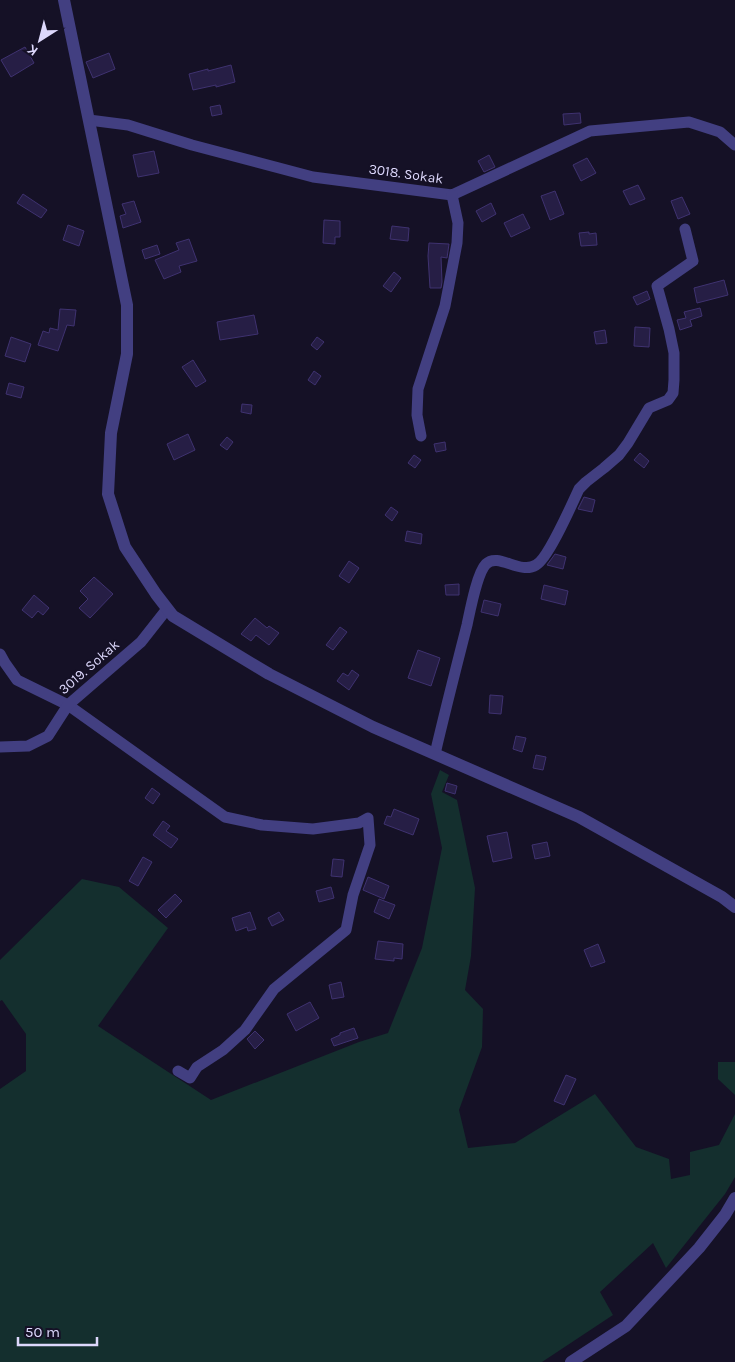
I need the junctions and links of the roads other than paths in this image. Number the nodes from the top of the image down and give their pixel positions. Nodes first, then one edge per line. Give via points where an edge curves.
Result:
1 (64, 0) edge
2 (89, 120) junction
3 (735, 145) edge
4 (452, 195) junction
5 (685, 229) dead end
6 (421, 436) dead end
7 (167, 609) junction
8 (0, 654) edge
9 (68, 704) junction
10 (0, 747) edge
11 (435, 754) junction
12 (735, 907) edge
13 (178, 1071) dead end
14 (735, 1198) edge
15 (571, 1362) edge

1 - 2 street
2 - 4 street, 3018. Sokak via 128,125 313,177
2 - 7 street via 127,305 127,354 111,433 108,494 125,547
3 - 4 street, 3018. Sokak via 720,132 690,122 590,131
4 - 6 street via 458,243 446,306 418,389 417,415
5 - 11 street via 693,262 657,286 674,353 673,393 668,400 649,408 619,454 579,489 550,547 537,565 521,568 495,560 485,564 480,572
7 - 9 street, 3019. Sokak via 141,642
7 - 11 street via 173,616 269,674 373,727
8 - 9 street via 17,680
9 - 10 street, 3019. Sokak via 48,736 28,746
9 - 13 street via 225,817 262,825 313,829 359,823 368,818 370,845 353,895 346,930 274,989 245,1030 197,1068 190,1078
11 - 12 street via 579,817
14 - 15 street via 699,1248 626,1326

